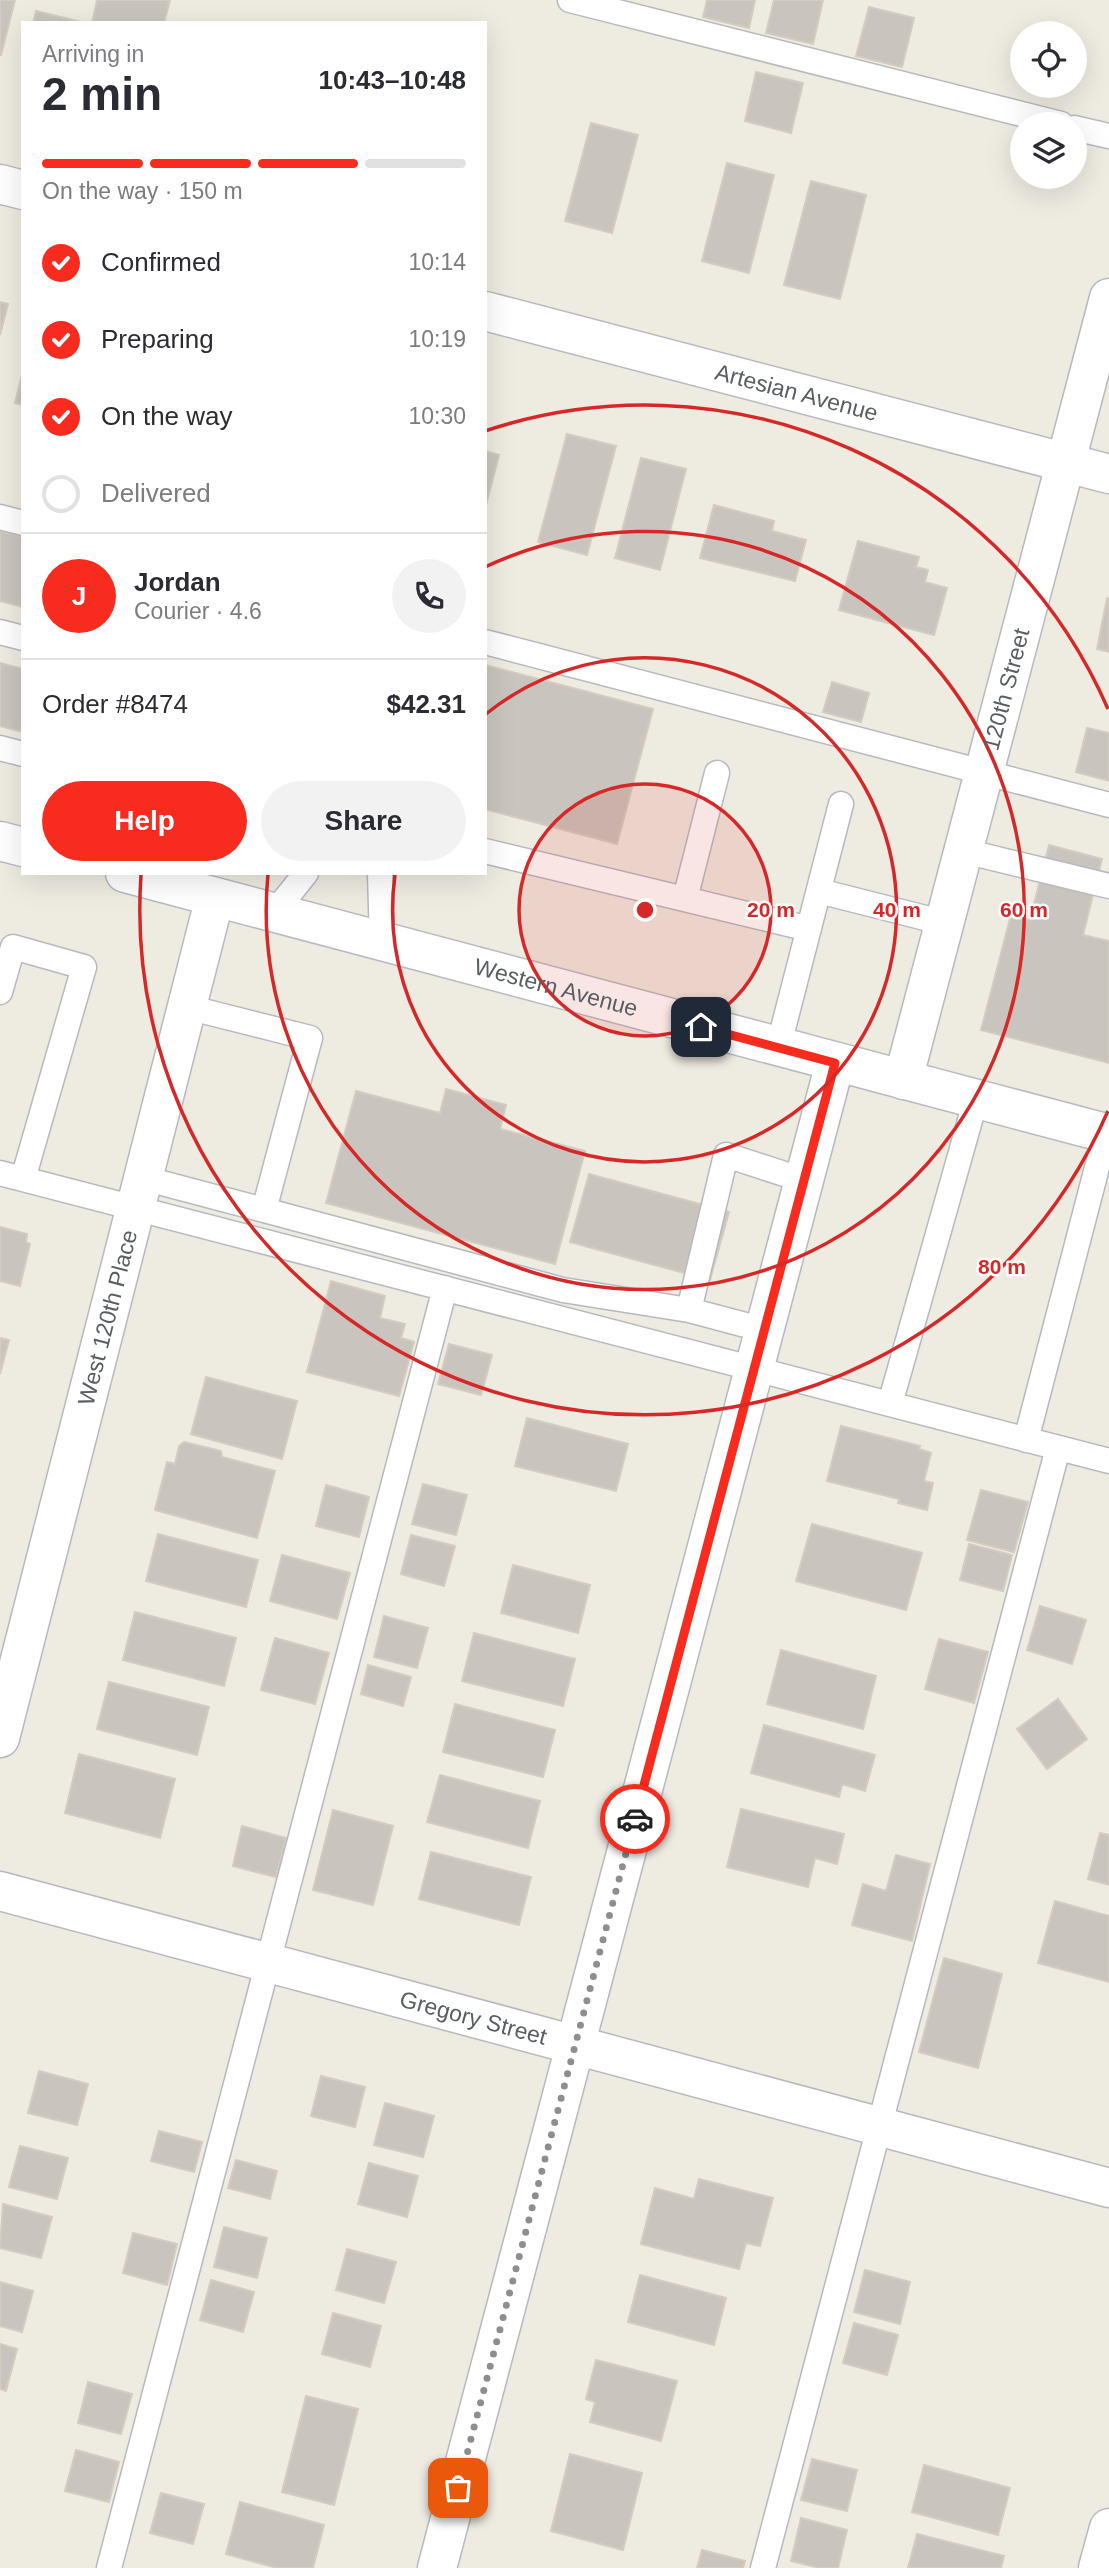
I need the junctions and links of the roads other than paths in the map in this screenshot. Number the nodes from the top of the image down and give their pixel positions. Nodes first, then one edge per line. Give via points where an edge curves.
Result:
1 (570, 0) edge
2 (1013, 112) edge
3 (1087, 131) edge
4 (1109, 136) edge
5 (0, 184) edge
6 (21, 189) edge
7 (1109, 298) edge
8 (487, 312) edge
9 (1068, 463) junction
10 (1109, 474) edge
11 (0, 517) edge
12 (21, 522) edge
13 (0, 632) edge
14 (21, 637) edge
15 (487, 643) edge
16 (0, 748) edge
17 (21, 753) edge
18 (986, 771) junction
19 (717, 773) dead end
20 (841, 804) dead end
21 (1109, 805) edge
22 (0, 841) edge
23 (21, 846) edge
24 (487, 851) edge
25 (964, 852) junction
26 (132, 875) edge
27 (304, 875) edge
28 (380, 875) edge
29 (1109, 886) edge
30 (819, 891) junction
31 (215, 897) junction
32 (685, 899) junction
33 (274, 913) junction
34 (945, 923) junction
35 (809, 929) junction
36 (382, 942) junction
37 (0, 992) edge
38 (187, 1007) junction
39 (778, 1048) junction
40 (835, 1063) junction
41 (904, 1080) junction
42 (976, 1099) junction
43 (1107, 1134) edge
44 (12, 1176) edge
45 (803, 1180) junction
46 (139, 1193) junction
47 (264, 1210) junction
48 (445, 1288) junction
49 (690, 1310) junction
50 (764, 1329) junction
51 (754, 1369) junction
52 (890, 1404) junction
53 (1026, 1440) junction
54 (1058, 1448) junction
55 (1109, 1461) edge
56 (0, 1738) edge
57 (0, 1891) edge
58 (268, 1962) junction
59 (575, 2045) junction
60 (879, 2126) junction
61 (1109, 2188) edge
62 (1109, 2528) edge
63 (109, 2568) edge
64 (437, 2568) edge
65 (763, 2568) edge
66 (1098, 2568) edge

1 - 2 lane
3 - 4 lane
5 - 6 street
7 - 9 street, 120th Street
8 - 9 street, Artesian Avenue
9 - 10 street, Artesian Avenue
9 - 18 street, 120th Street
11 - 12 lane
13 - 14 lane
15 - 18 lane
16 - 17 lane
18 - 21 lane
18 - 25 street, 120th Street
19 - 32 lane
20 - 30 lane
22 - 23 street
24 - 32 lane
25 - 29 lane
25 - 34 street, 120th Street
26 - 31 street, Western Avenue
27 - 33 lane
28 - 36 lane
30 - 34 lane
30 - 35 lane
31 - 33 street, Western Avenue
31 - 38 street, West 120th Place
32 - 35 lane
33 - 36 street, Western Avenue
34 - 41 street, 120th Street
35 - 39 lane
36 - 39 street, Western Avenue
37 - 44 lane via 13,947 84,967
38 - 46 street, West 120th Place
38 - 47 lane via 310,1038
39 - 40 street, Western Avenue
40 - 41 street, Western Avenue
40 - 45 street
41 - 42 street, Western Avenue
42 - 43 street, Western Avenue
42 - 52 lane
43 - 53 lane
44 - 46 lane
45 - 49 lane via 726,1154
45 - 50 street
46 - 47 lane
46 - 48 lane
46 - 56 street, West 120th Place
47 - 49 lane via 563,1290
48 - 51 lane
48 - 58 lane
49 - 50 lane
50 - 51 street
51 - 52 lane
51 - 59 street
52 - 53 lane
53 - 54 lane
54 - 55 lane
54 - 60 lane
57 - 58 street, Gregory Street
58 - 59 street, Gregory Street
58 - 63 lane
59 - 60 street, Gregory Street
59 - 64 street
60 - 61 street, Gregory Street
60 - 65 lane
62 - 66 street

